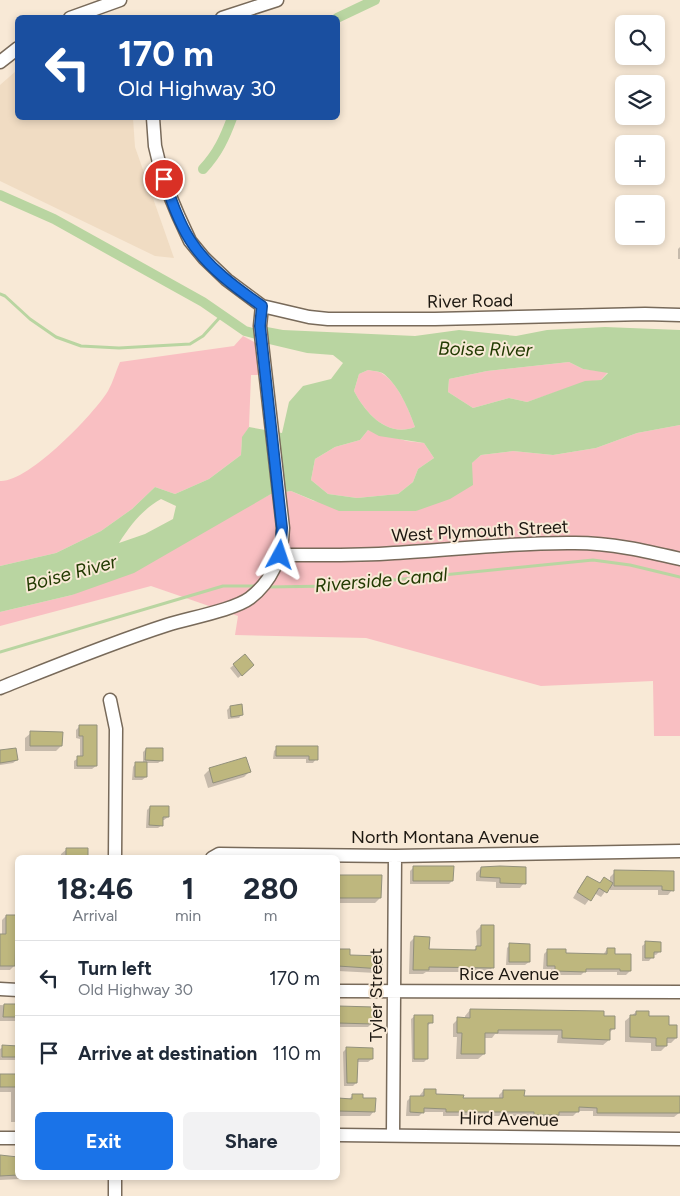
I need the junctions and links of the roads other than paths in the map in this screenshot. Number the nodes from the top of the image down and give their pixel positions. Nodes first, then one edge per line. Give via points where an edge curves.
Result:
1 (120, 0) edge
2 (277, 0) edge
3 (78, 15) edge
4 (231, 15) edge
5 (15, 50) edge
6 (0, 62) edge
7 (153, 120) edge
8 (262, 306) junction
9 (680, 315) edge
10 (280, 555) junction
11 (680, 559) edge
12 (0, 688) edge
13 (110, 700) dead end
14 (680, 852) edge
15 (115, 855) edge
16 (217, 855) edge
17 (307, 855) edge
18 (340, 855) edge
19 (395, 856) junction
20 (0, 989) edge
21 (15, 990) edge
22 (340, 991) edge
23 (394, 991) junction
24 (680, 992) edge
25 (340, 1134) edge
26 (393, 1135) junction
27 (0, 1138) edge
28 (15, 1138) edge
29 (680, 1139) edge
30 (115, 1180) edge
31 (115, 1196) edge

1 - 3 street
2 - 4 street
5 - 6 street
7 - 8 street via 155,146 164,179 190,241 227,280
8 - 9 street, River Road via 328,319
8 - 10 street via 260,326 282,528
10 - 11 street, West Plymouth Street via 392,554 498,545 576,543 610,545
10 - 12 street via 262,587 240,604 129,638
13 - 15 street via 116,729
14 - 19 street, North Montana Avenue
16 - 17 street, North Montana Avenue
18 - 19 street, North Montana Avenue
19 - 23 street, Tyler Street
20 - 21 street
22 - 23 street, Rice Avenue
23 - 24 street, Rice Avenue
23 - 26 street, Tyler Street
25 - 26 street, Hird Avenue
26 - 29 street, Hird Avenue
27 - 28 street
30 - 31 street

